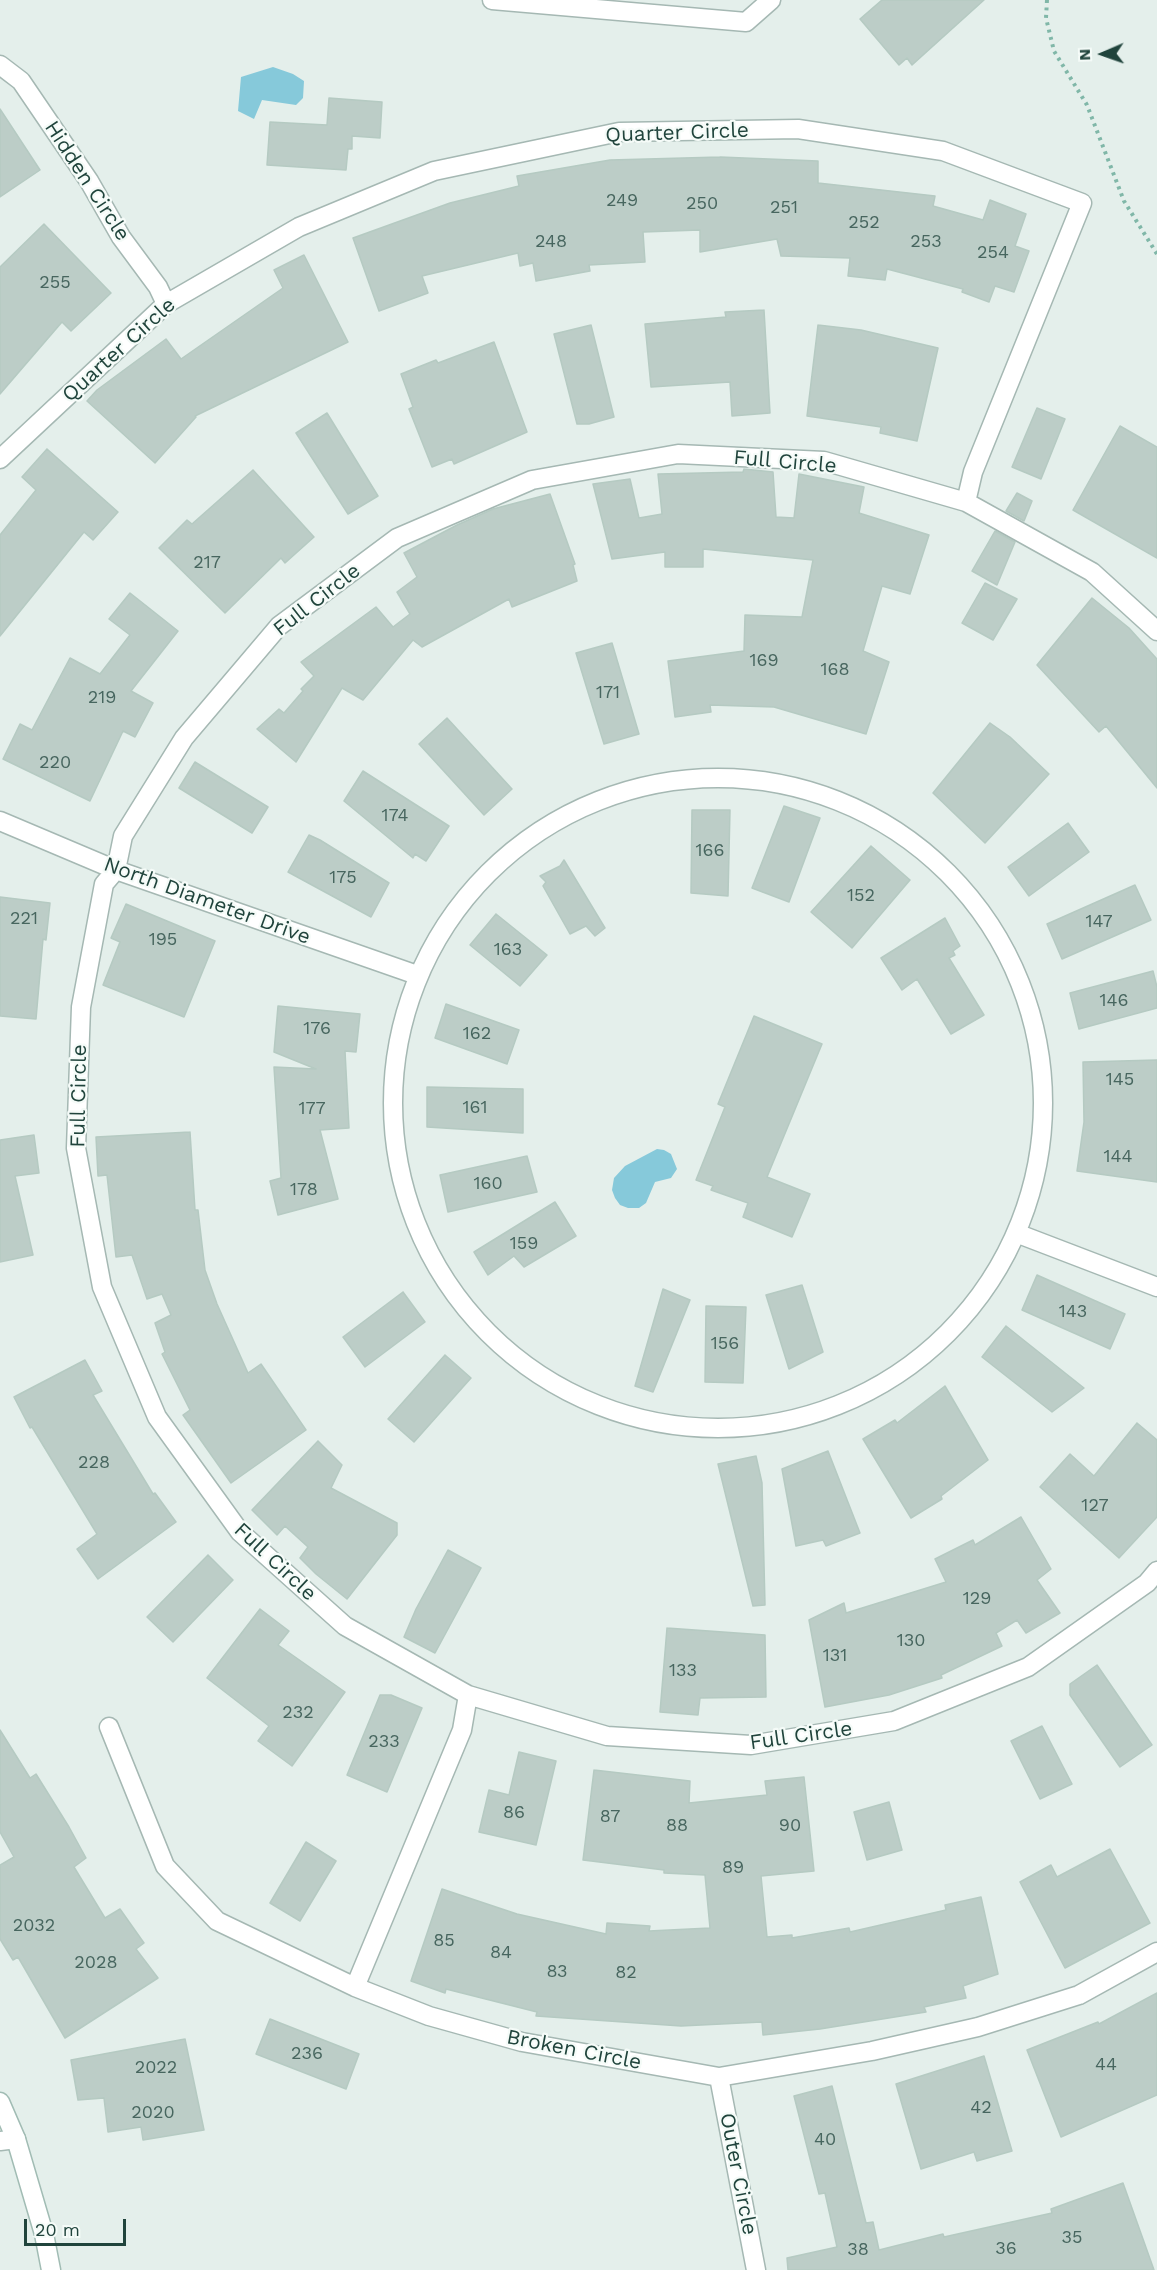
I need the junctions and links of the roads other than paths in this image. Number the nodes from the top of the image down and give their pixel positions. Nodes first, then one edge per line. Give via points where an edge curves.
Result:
1 (492, 0) edge
2 (771, 0) edge
3 (0, 65) edge
4 (166, 304) junction
5 (0, 459) edge
6 (966, 502) junction
7 (1157, 631) edge
8 (0, 821) edge
9 (116, 870) junction
10 (417, 975) junction
11 (1016, 1233) junction
12 (1157, 1287) edge
13 (1157, 1571) edge
14 (468, 1695) junction
15 (109, 1727) dead end
16 (1157, 1952) edge
17 (355, 1987) junction
18 (720, 2078) junction
19 (0, 2102) edge
20 (8, 2140) edge
21 (51, 2270) edge
22 (756, 2270) edge

1 - 2 street via 746,22
3 - 4 street, Hidden Circle via 21,81
4 - 5 street, Quarter Circle
4 - 6 street, Quarter Circle via 299,227 434,171 619,132 798,129 943,151 1082,203 973,472
6 - 7 street, Full Circle via 1092,573
6 - 9 street, Full Circle via 824,461 678,454 532,480 397,538 279,626 184,738 123,836
8 - 9 street, North Diameter Drive
9 - 10 street, North Diameter Drive
9 - 14 street, Full Circle via 104,884 81,1006 76,1148 102,1287 158,1417 240,1532 345,1626
10 - 11 street via 396,1051 394,1096 393,1130 408,1207 442,1278 493,1340 556,1387 628,1417 706,1430 785,1423 859,1397 926,1354 962,1319 993,1278
10 - 11 street via 455,908 507,853 570,810 642,784 717,775 793,784 864,810 935,860 979,908 1017,974 1038,1047 1044,1110 1035,1173
11 - 12 street
13 - 14 street, Full Circle via 1147,1583 1028,1666 894,1721 752,1745 607,1736
14 - 17 street via 462,1730
15 - 17 street, Broken Circle via 165,1866 217,1921
16 - 18 street, Broken Circle via 1080,1995 978,2027
17 - 18 street, Broken Circle via 429,2016 522,2042
18 - 22 street, Outer Circle
19 - 20 street
20 - 21 street via 44,2234

